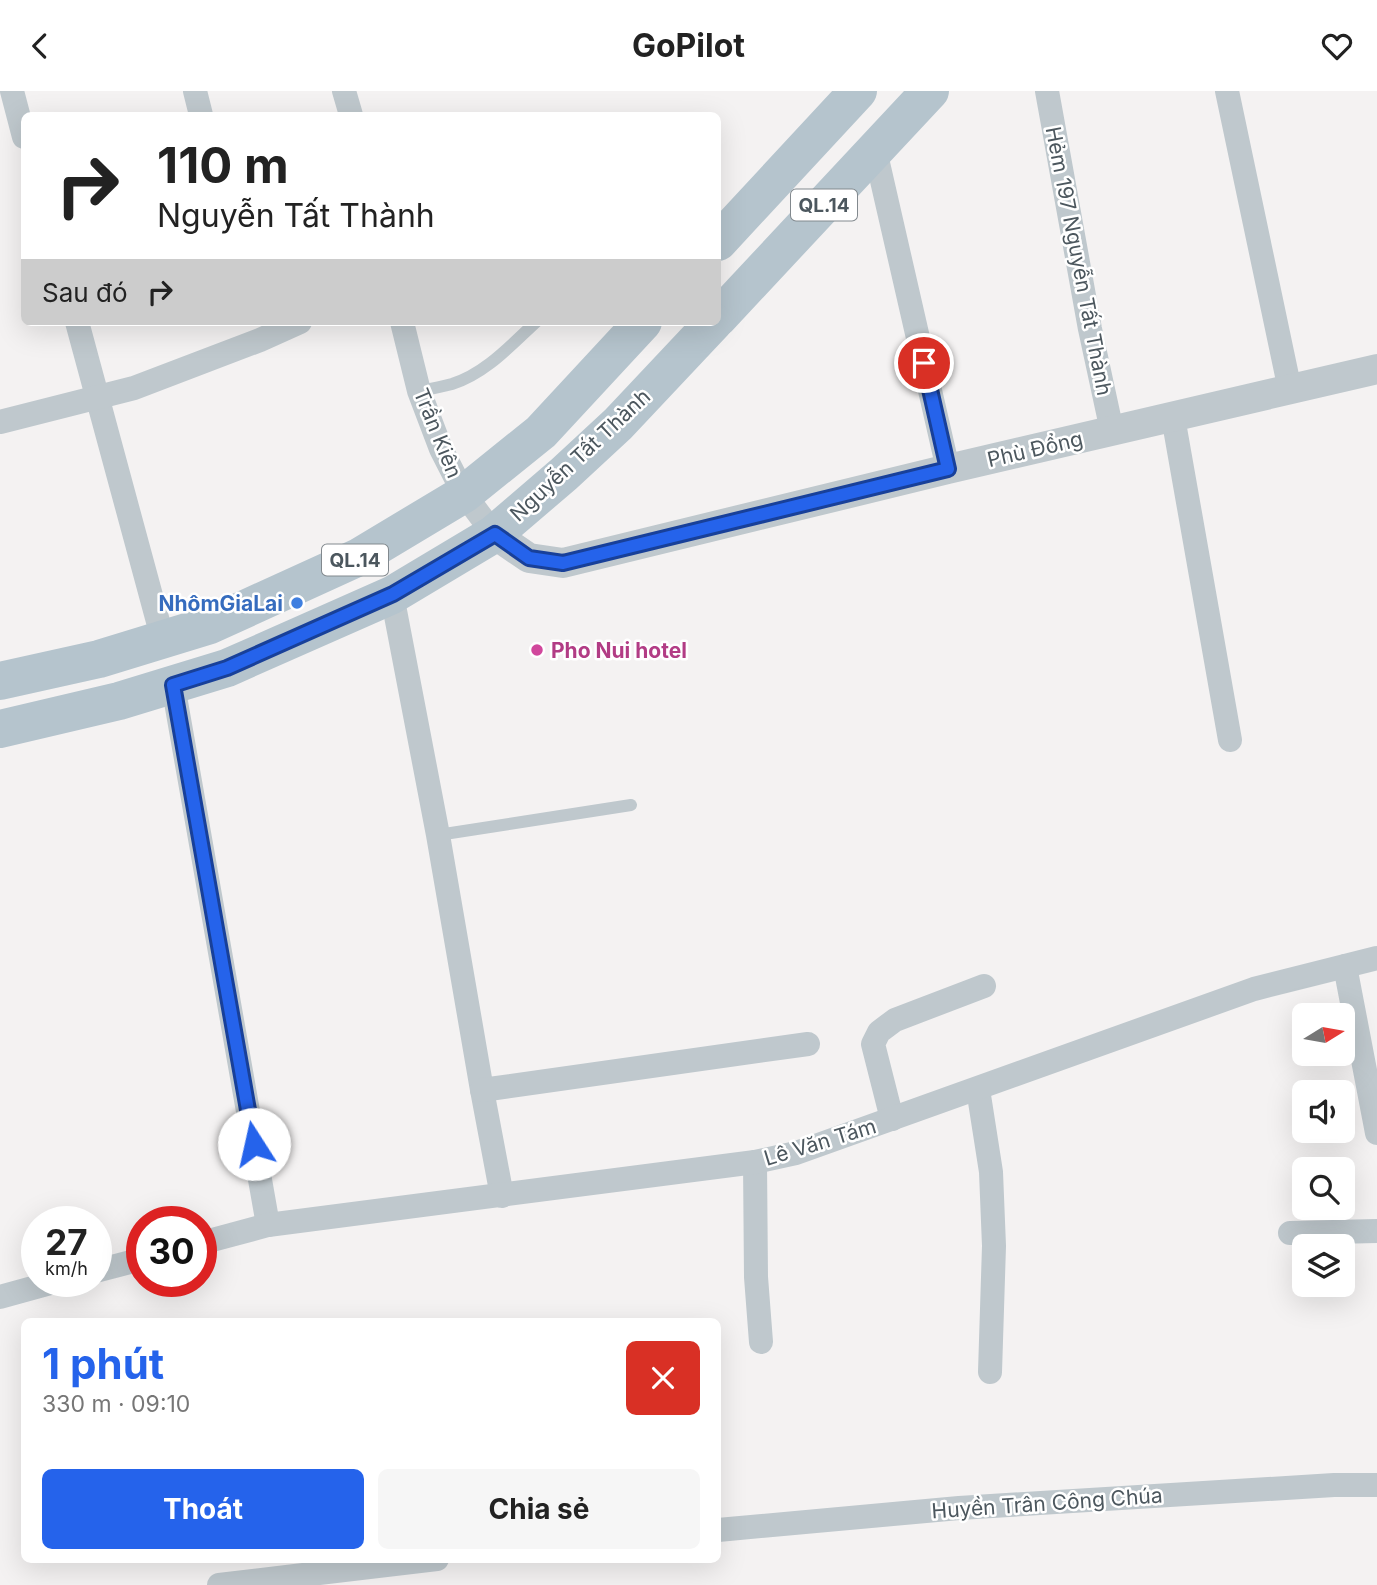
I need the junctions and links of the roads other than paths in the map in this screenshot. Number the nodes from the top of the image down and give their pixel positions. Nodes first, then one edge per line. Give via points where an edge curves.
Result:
1 (12, 91) edge
2 (195, 91) edge
3 (344, 91) edge
4 (858, 91) edge
5 (930, 91) edge
6 (1047, 91) edge
7 (1227, 91) edge
8 (200, 112) edge
9 (350, 112) edge
10 (21, 126) edge
11 (875, 150) junction
12 (721, 239) edge
13 (721, 315) edge
14 (78, 326) edge
15 (281, 326) edge
16 (403, 326) edge
17 (532, 326) edge
18 (639, 326) edge
19 (710, 326) edge
20 (258, 331) edge
21 (1377, 369) edge
22 (1290, 390) junction
23 (419, 391) junction
24 (99, 398) junction
25 (1173, 417) junction
26 (0, 422) edge
27 (1112, 431) junction
28 (948, 469) junction
29 (464, 494) junction
30 (495, 534) junction
31 (393, 594) junction
32 (163, 640) junction
33 (0, 681) edge
34 (173, 685) junction
35 (0, 729) edge
36 (1230, 740) dead end
37 (631, 805) dead end
38 (438, 835) junction
39 (1377, 958) edge
40 (1345, 966) junction
41 (984, 986) dead end
42 (808, 1044) dead end
43 (978, 1089) junction
44 (482, 1090) junction
45 (892, 1119) junction
46 (1377, 1133) edge
47 (755, 1162) junction
48 (502, 1196) junction
49 (268, 1225) junction
50 (1377, 1231) edge
51 (1290, 1233) dead end
52 (217, 1239) edge
53 (21, 1291) edge
54 (0, 1297) edge
55 (761, 1342) dead end
56 (990, 1372) dead end
57 (1377, 1485) edge
58 (721, 1530) edge
59 (403, 1563) edge
60 (219, 1585) edge

1 - 10 street
2 - 8 street
3 - 9 street
4 - 12 main road, QL.14
5 - 11 main road, QL.14
6 - 27 street, Hẻm 197 Nguyễn Tất Thành
7 - 22 street
11 - 13 main road, QL.14
11 - 28 street
14 - 24 street
15 - 20 street
16 - 23 street, Trần Kiên
17 - 23 lane via 473,375
18 - 29 main road, Nguyễn Tất Thành / QL.14 via 541,432
19 - 30 main road, Nguyễn Tất Thành / QL.14 via 618,424
20 - 24 street via 134,388
21 - 22 street, Phù Đổng
22 - 25 street, Phù Đổng
23 - 29 street, Trần Kiên
24 - 26 street
24 - 32 street
25 - 27 street, Phù Đổng
25 - 36 street
27 - 28 street, Phù Đổng
28 - 30 street, Phù Đổng via 563,563 529,558
29 - 30 street, Trần Kiên
29 - 32 main road, Nguyễn Tất Thành / QL.14 via 359,557 210,625
30 - 31 main road, Nguyễn Tất Thành / QL.14
31 - 34 main road, Nguyễn Tất Thành / QL.14 via 227,668
31 - 38 street
32 - 33 main road, Nguyễn Tất Thành / QL.14
34 - 35 main road, Nguyễn Tất Thành / QL.14
34 - 49 street
37 - 38 lane
38 - 44 street
39 - 40 street, Lê Văn Tám
40 - 43 street, Lê Văn Tám via 1254,989
40 - 46 street
41 - 45 street via 895,1020 879,1032 873,1044
42 - 44 street
43 - 45 street, Lê Văn Tám
43 - 56 street via 991,1172
44 - 48 street
45 - 47 street, Lê Văn Tám via 796,1153
47 - 48 street, Lê Văn Tám
47 - 55 street
48 - 49 street, Lê Văn Tám
49 - 52 street, Lê Văn Tám
50 - 51 street
53 - 54 street
57 - 58 street, Huyền Trân Công Chúa via 959,1508
59 - 60 street

